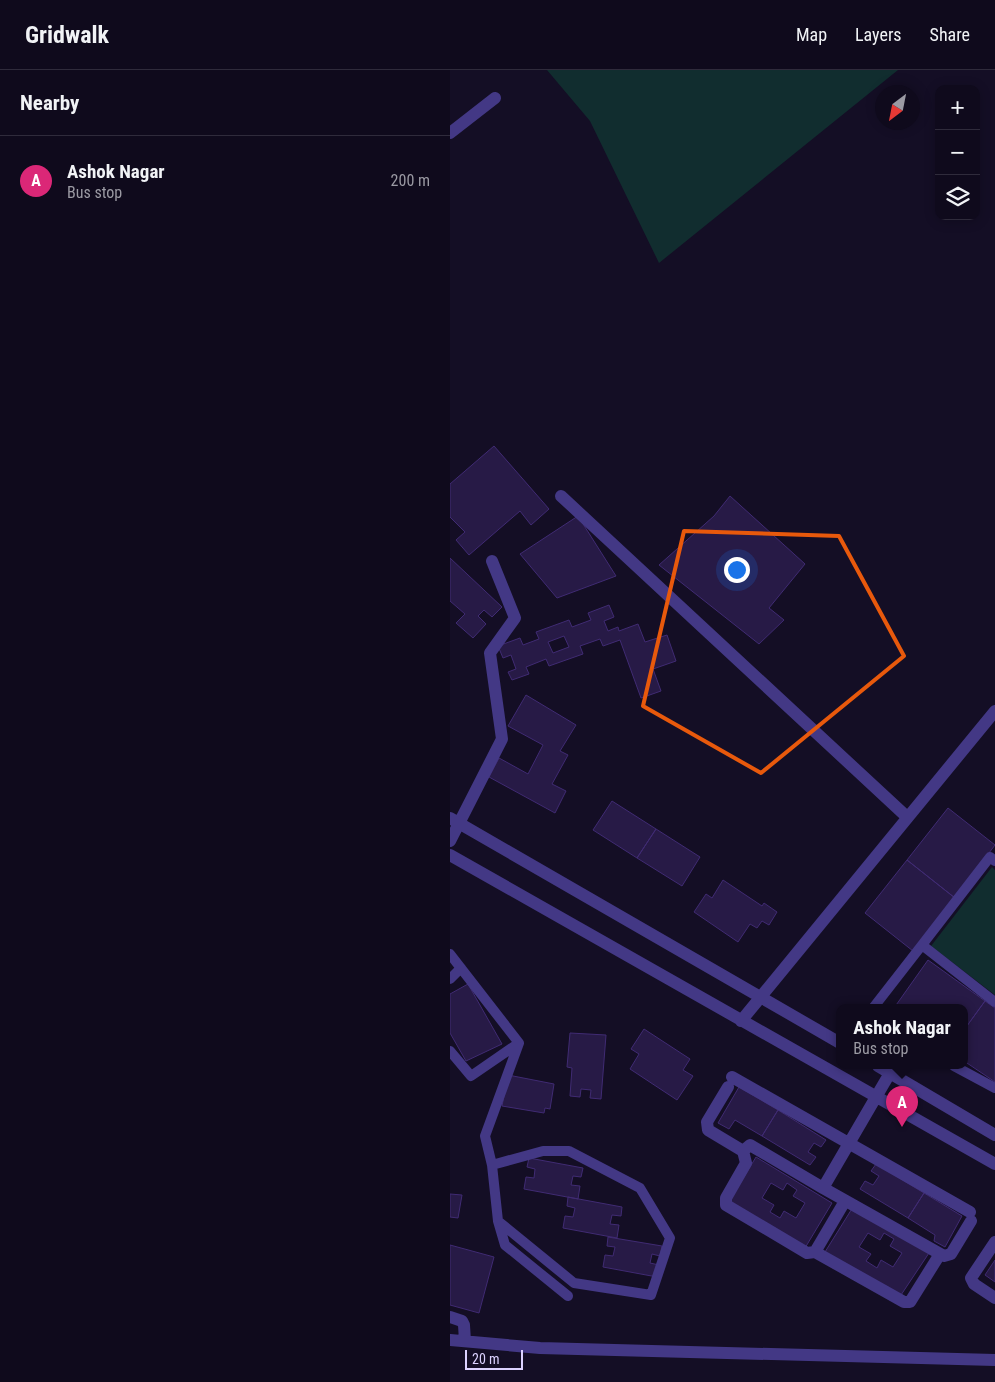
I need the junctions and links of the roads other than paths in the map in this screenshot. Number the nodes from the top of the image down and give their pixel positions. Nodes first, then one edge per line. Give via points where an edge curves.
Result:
1 (495, 98) dead end
2 (450, 133) edge
3 (561, 496) dead end
4 (492, 561) dead end
5 (995, 711) edge
6 (907, 817) junction
7 (455, 821) edge
8 (450, 841) edge
9 (450, 855) edge
10 (995, 861) edge
11 (922, 945) junction
12 (450, 954) edge
13 (461, 968) junction
14 (450, 978) edge
15 (761, 996) junction
16 (995, 1002) edge
17 (876, 1004) edge
18 (741, 1021) junction
19 (836, 1041) edge
20 (519, 1043) junction
21 (450, 1051) edge
22 (883, 1069) edge
23 (960, 1069) edge
24 (890, 1073) junction
25 (995, 1088) edge
26 (875, 1096) junction
27 (995, 1135) edge
28 (848, 1143) junction
29 (743, 1151) junction
30 (995, 1164) edge
31 (492, 1165) junction
32 (822, 1188) junction
33 (845, 1201) junction
34 (498, 1221) junction
35 (995, 1242) edge
36 (815, 1252) junction
37 (940, 1254) junction
38 (568, 1296) dead end
39 (995, 1298) edge
40 (450, 1317) edge
41 (450, 1340) edge
42 (464, 1341) junction
43 (995, 1360) edge

1 - 2 street
3 - 6 street
4 - 7 street via 515,618 490,653 502,739
5 - 6 street
6 - 15 street
7 - 8 street
7 - 15 street
9 - 18 street
10 - 11 lane via 990,857
11 - 16 lane
11 - 17 lane
12 - 13 lane
13 - 14 lane
13 - 20 lane
15 - 18 street
15 - 19 street
18 - 26 street
20 - 21 lane via 471,1076
20 - 31 lane via 485,1136
22 - 24 street
23 - 25 lane
24 - 26 street
24 - 27 street
26 - 28 street
26 - 30 street
28 - 29 street via 730,1082 707,1122 708,1130
28 - 32 street
28 - 37 street via 971,1216 951,1254
29 - 32 street via 750,1145
29 - 36 street via 746,1163 726,1198 726,1205 807,1254
31 - 34 lane
31 - 34 lane via 543,1151 569,1151 640,1188 670,1238 651,1294 574,1283
32 - 33 street
33 - 36 street
33 - 37 street
34 - 38 lane via 505,1245
35 - 39 street via 971,1278 974,1284
36 - 37 street via 904,1302 910,1302
40 - 42 street via 462,1321
41 - 42 street
42 - 43 street via 540,1348

